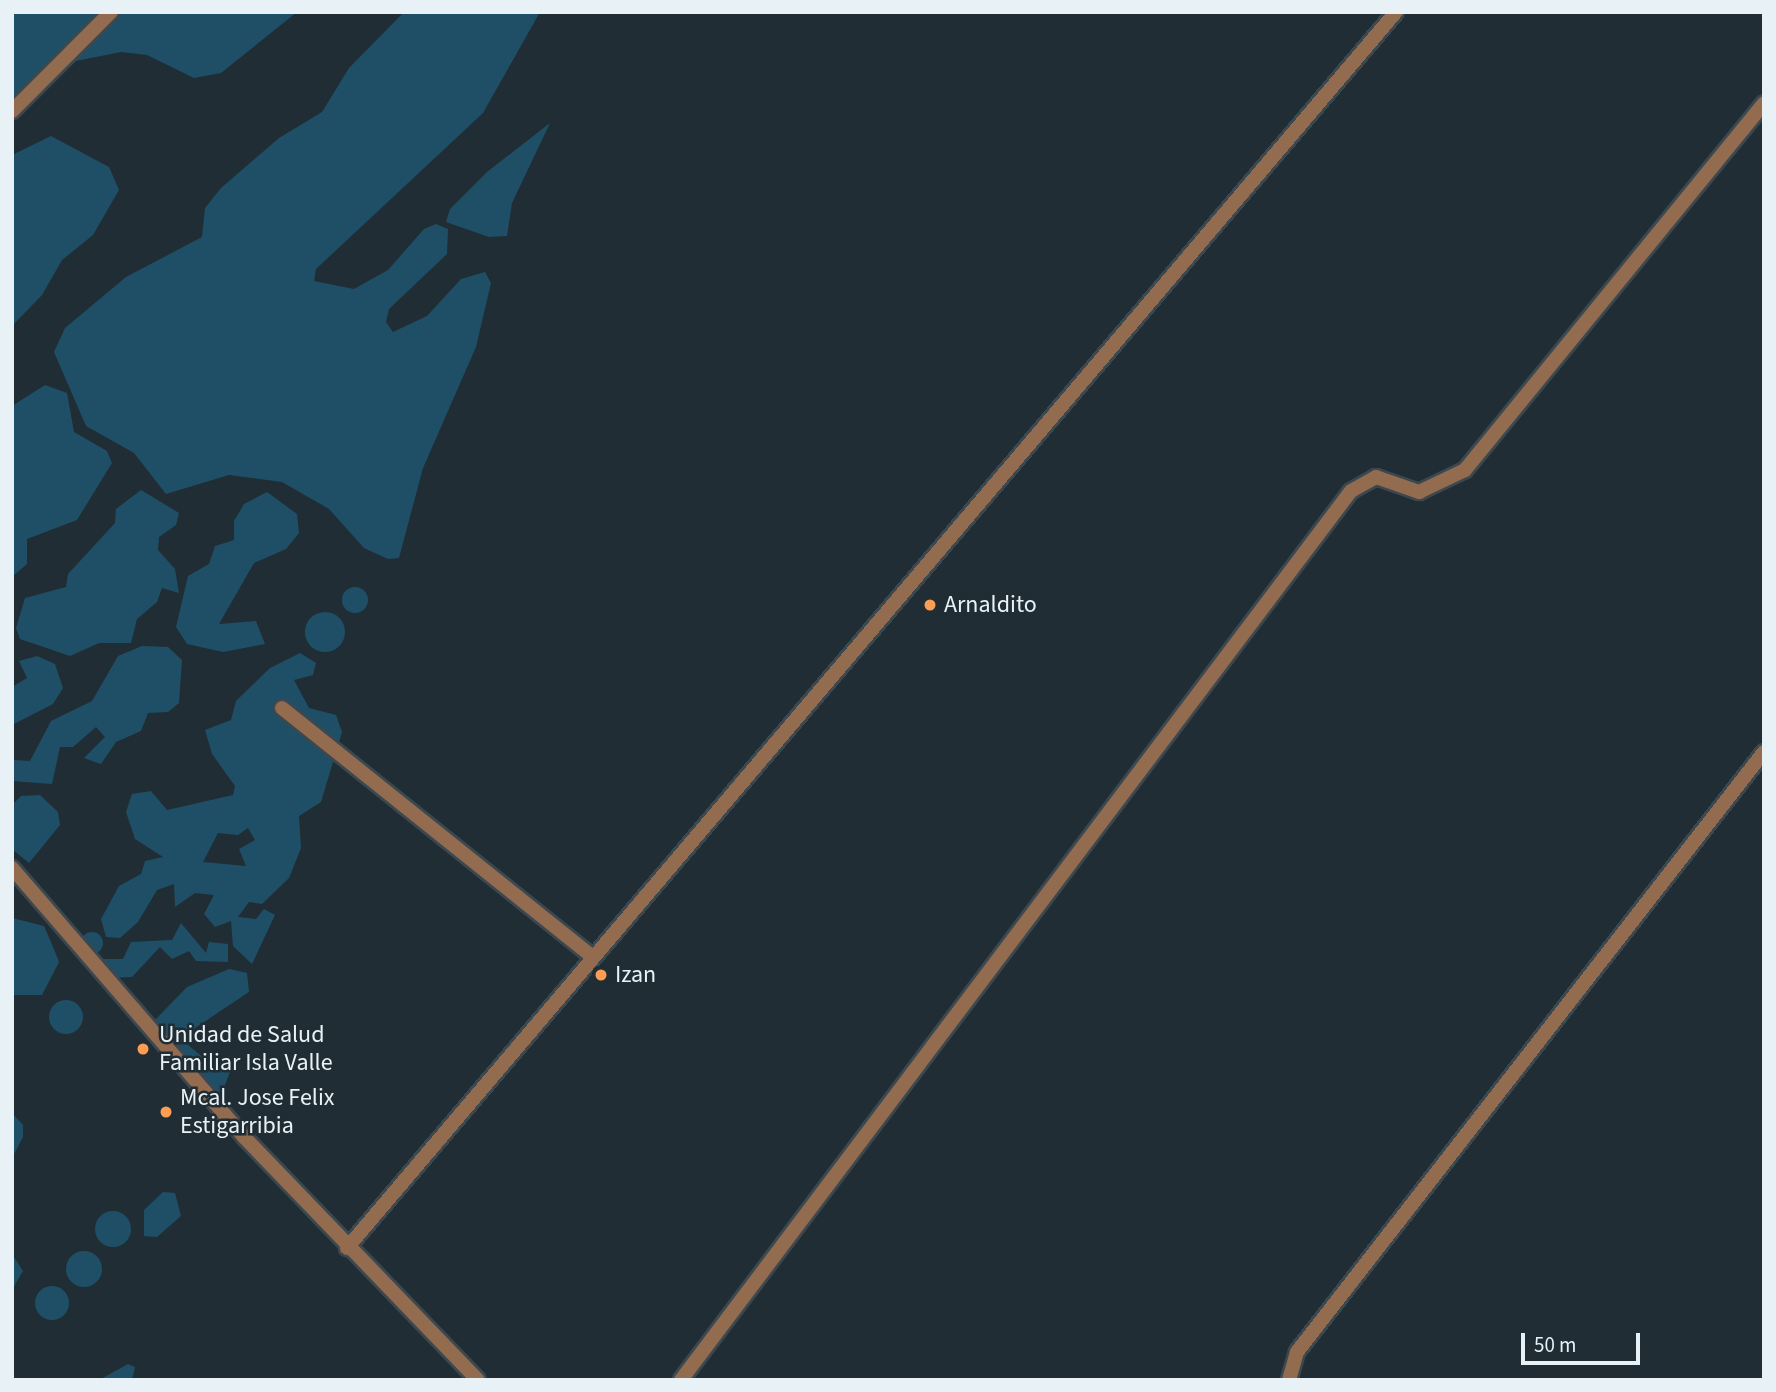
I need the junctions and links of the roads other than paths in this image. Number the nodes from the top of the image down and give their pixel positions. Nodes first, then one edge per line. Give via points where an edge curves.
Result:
1 (111, 12) edge
2 (1396, 12) edge
3 (1764, 104) edge
4 (12, 111) edge
5 (282, 708) dead end
6 (1764, 752) edge
7 (12, 868) edge
8 (592, 956) junction
9 (347, 1248) junction
10 (478, 1380) edge
11 (681, 1380) edge
12 (1289, 1380) edge

1 - 4 street
2 - 8 street
3 - 11 street via 1465,470 1419,492 1376,477 1351,491
5 - 8 street
6 - 12 street via 1297,1352
7 - 9 street
8 - 9 street
9 - 10 street

